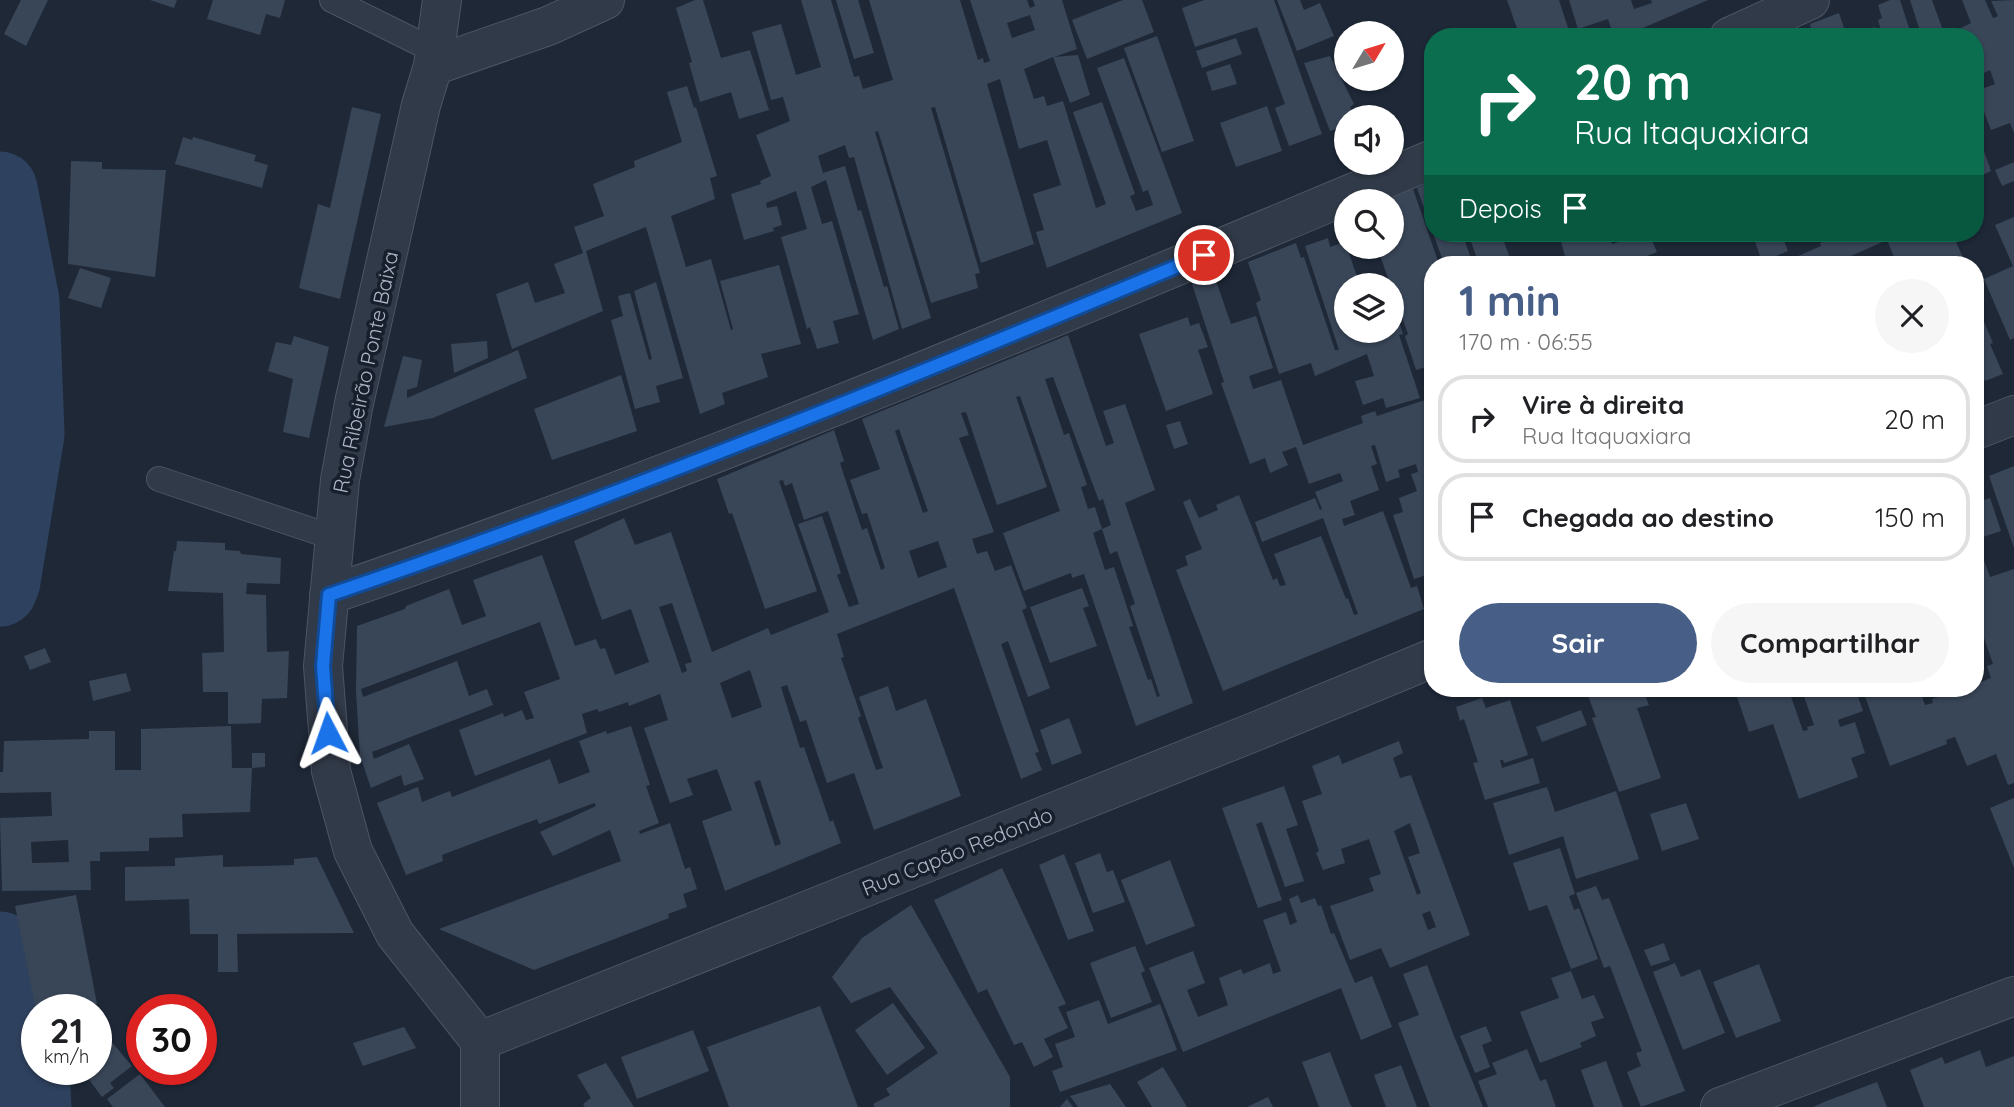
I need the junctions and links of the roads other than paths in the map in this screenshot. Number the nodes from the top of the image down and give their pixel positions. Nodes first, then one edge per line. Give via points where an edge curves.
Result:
1 (332, 0) edge
2 (442, 0) edge
3 (605, 0) edge
4 (1810, 0) edge
5 (1749, 28) edge
6 (434, 59) junction
7 (1424, 163) edge
8 (2014, 415) edge
9 (1984, 427) edge
10 (159, 479) dead end
11 (335, 538) junction
12 (329, 595) junction
13 (1424, 662) edge
14 (2014, 996) edge
15 (480, 1041) junction
16 (480, 1107) edge
17 (1720, 1107) edge

1 - 6 lane
2 - 6 street, Rua Ribeirão Ponte Baixa
3 - 6 street via 548,26
4 - 5 street
6 - 11 street, Rua Ribeirão Ponte Baixa via 354,403
7 - 12 street via 673,471
8 - 9 street
10 - 11 lane
11 - 12 street, Rua Ribeirão Ponte Baixa
12 - 15 street, Rua Ribeirão Ponte Baixa via 323,666 331,771 353,851 395,934
13 - 15 street, Rua Capão Redondo
14 - 17 street
15 - 16 street

